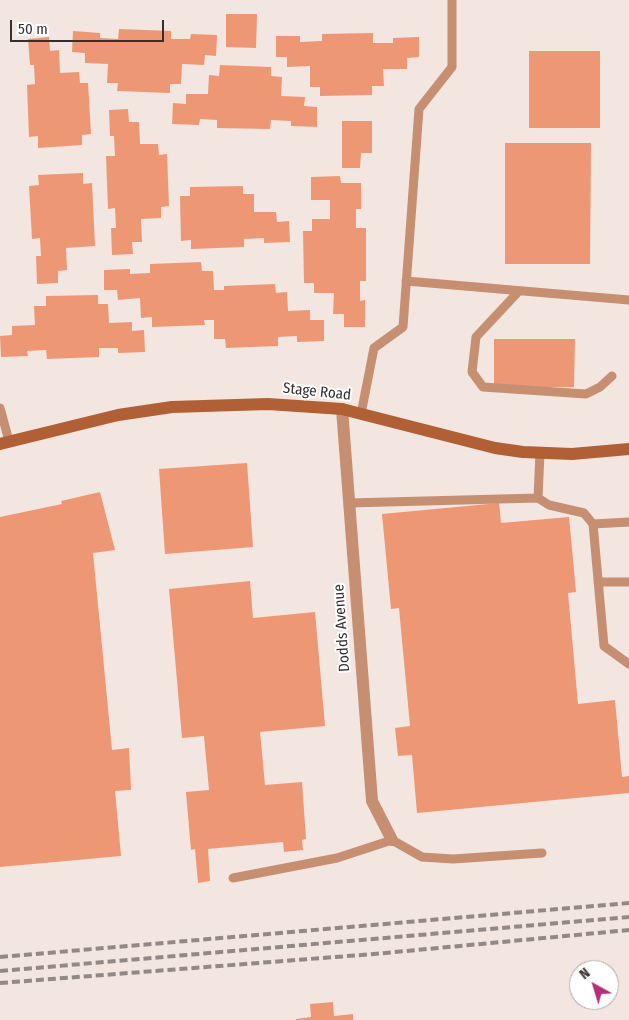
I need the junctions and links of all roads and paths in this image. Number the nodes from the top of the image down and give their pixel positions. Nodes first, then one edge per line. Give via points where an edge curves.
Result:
1 (452, 0) edge
2 (406, 281) junction
3 (519, 290) junction
4 (629, 300) edge
5 (612, 376) dead end
6 (0, 408) edge
7 (342, 409) junction
8 (361, 414) junction
9 (4, 442) edge
10 (629, 449) edge
11 (540, 453) junction
12 (538, 498) junction
13 (349, 503) junction
14 (629, 522) edge
15 (593, 524) junction
16 (598, 582) junction
17 (629, 582) edge
18 (629, 664) edge
19 (392, 840) junction
20 (542, 853) dead end
21 (233, 878) dead end

1 - 2 lane via 452,67 419,109
2 - 3 lane
2 - 8 lane via 403,327 374,348
3 - 4 lane
3 - 5 lane via 476,337 472,372 483,387 586,394
6 - 9 lane
7 - 8 main road, Stage Road
7 - 9 main road, Stage Road via 268,404 172,407 118,415
7 - 13 street, Dodds Avenue
8 - 11 main road, Stage Road via 495,448
10 - 11 main road, Stage Road
11 - 12 lane
12 - 13 lane
12 - 15 lane via 548,505 584,513
13 - 19 street, Dodds Avenue via 372,801
14 - 15 lane
15 - 16 lane
16 - 17 lane
16 - 18 lane via 604,646
19 - 20 lane via 422,857 453,859
19 - 21 lane via 337,858

